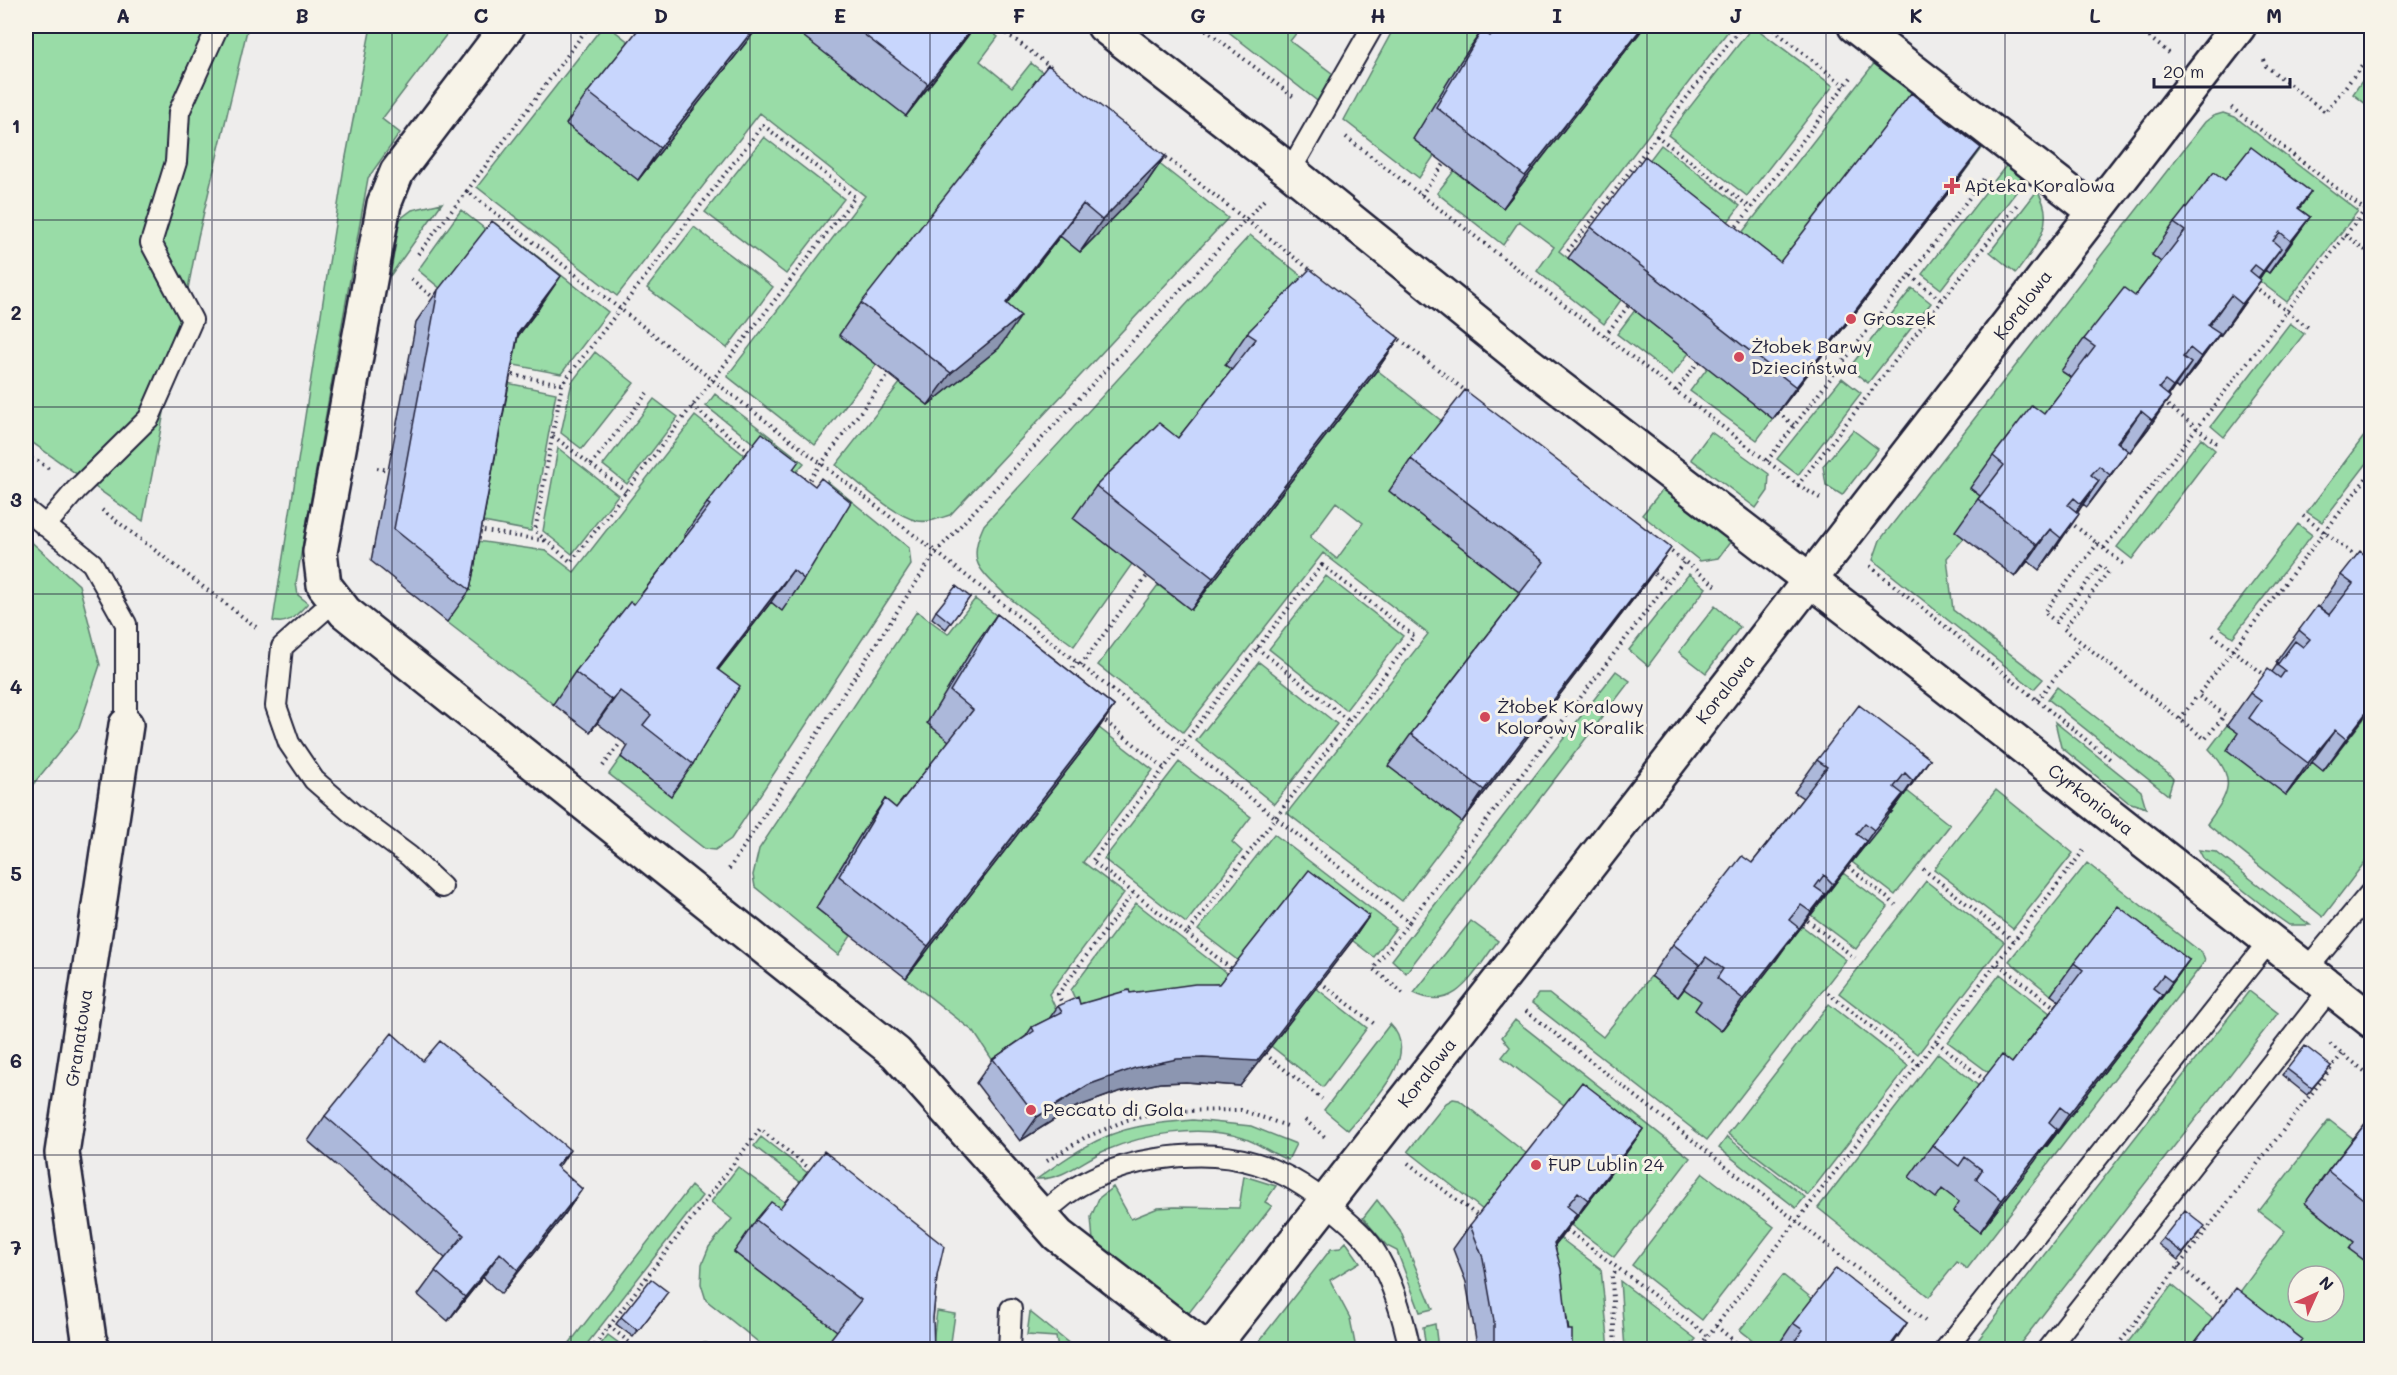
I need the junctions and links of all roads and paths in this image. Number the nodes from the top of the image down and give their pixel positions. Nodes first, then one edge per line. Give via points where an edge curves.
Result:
1 (218, 26) edge
2 (508, 26) edge
3 (589, 26) edge
4 (630, 26) edge
5 (997, 26) edge
6 (1104, 26) edge
7 (1201, 26) edge
8 (1373, 26) edge
9 (1742, 26) edge
10 (1769, 26) edge
11 (2134, 26) edge
12 (2239, 26) edge
13 (639, 32) edge
14 (1866, 35) edge
15 (2262, 55) dead end
16 (2174, 57) dead end
17 (2372, 73) edge
18 (1060, 74) edge
19 (1845, 86) junction
20 (2224, 102) dead end
21 (1320, 118) junction
22 (1122, 122) edge
23 (1657, 136) junction
24 (1445, 163) edge
25 (1633, 166) junction
26 (1290, 171) junction
27 (2044, 171) junction
28 (1643, 174) edge
29 (1987, 174) dead end
30 (467, 191) junction
31 (1421, 195) junction
32 (1751, 208) junction
33 (2094, 211) junction
34 (1246, 219) junction
35 (2344, 236) junction
36 (1727, 238) edge
37 (1568, 251) dead end
38 (2372, 255) edge
39 (411, 263) dead end
40 (404, 272) dead end
41 (1316, 274) edge
42 (1911, 276) junction
43 (2254, 286) edge
44 (434, 298) edge
45 (1942, 301) junction
46 (1629, 305) edge
47 (620, 307) junction
48 (2287, 312) junction
49 (2309, 328) dead end
50 (1386, 329) edge
51 (1605, 336) junction
52 (1699, 361) edge
53 (506, 374) edge
54 (889, 375) edge
55 (713, 379) junction
56 (562, 384) junction
57 (1676, 391) junction
58 (647, 393) dead end
59 (1474, 397) edge
60 (2163, 402) edge
61 (692, 406) junction
62 (1778, 413) edge
63 (1794, 425) junction
64 (2198, 429) junction
65 (553, 436) junction
66 (2219, 445) dead end
67 (755, 456) edge
68 (26, 457) edge
69 (1767, 461) junction
70 (822, 464) junction
71 (591, 465) junction
72 (2372, 471) edge
73 (76, 490) junction
74 (626, 491) junction
75 (801, 493) edge
76 (26, 510) edge
77 (2303, 516) dead end
78 (2070, 522) edge
79 (45, 526) junction
80 (477, 530) edge
81 (2324, 532) junction
82 (548, 541) junction
83 (2098, 543) junction
84 (1666, 548) edge
85 (2104, 548) junction
86 (936, 552) junction
87 (2361, 560) edge
88 (1684, 562) junction
89 (2126, 566) dead end
90 (1642, 567) edge
91 (1147, 576) edge
92 (1810, 579) junction
93 (1668, 582) junction
94 (1719, 588) dead end
95 (334, 601) junction
96 (2213, 634) dead end
97 (2082, 644) junction
98 (282, 647) junction
99 (1257, 648) junction
100 (2232, 651) junction
101 (1079, 664) junction
102 (1065, 678) edge
103 (2269, 679) edge
104 (2198, 695) junction
105 (2037, 700) dead end
106 (1094, 713) edge
107 (2180, 719) junction
108 (1349, 721) junction
109 (126, 725) joint
110 (621, 742) edge
111 (1182, 744) junction
112 (602, 768) dead end
113 (1164, 768) junction
114 (1276, 818) junction
115 (2084, 850) dead end
116 (1839, 859) edge
117 (1923, 869) dead end
118 (723, 878) dead end
119 (442, 887) dead end
120 (2372, 891) edge
121 (1133, 892) junction
122 (1896, 905) dead end
123 (1798, 913) edge
124 (1409, 922) junction
125 (1187, 934) junction
126 (2270, 940) junction
127 (2015, 942) junction
128 (1855, 958) dead end
129 (1998, 964) junction
130 (1233, 970) edge
131 (2318, 979) junction
132 (1320, 982) edge
133 (1403, 993) dead end
134 (1828, 993) dead end
135 (2056, 1008) edge
136 (1522, 1009) dead end
137 (1067, 1015) edge
138 (2372, 1021) edge
139 (1377, 1026) dead end
140 (1937, 1042) junction
141 (1265, 1054) edge
142 (2342, 1054) dead end
143 (1920, 1065) junction
144 (1995, 1088) edge
145 (1322, 1099) dead end
146 (1290, 1127) dead end
147 (1406, 1162) dead end
148 (1037, 1167) dead end
149 (816, 1173) edge
150 (1327, 1202) junction
151 (1478, 1216) edge
152 (1041, 1217) junction
153 (1798, 1221) junction
154 (1557, 1222) edge
155 (2179, 1266) junction
156 (1617, 1269) junction
157 (2232, 1308) edge
158 (1011, 1309) dead end
159 (1929, 1324) dead end
160 (609, 1326) junction
161 (1716, 1326) junction
162 (1708, 1336) junction
163 (93, 1350) edge
164 (591, 1350) edge
165 (639, 1350) edge
166 (1010, 1350) edge
167 (1208, 1350) edge
168 (1410, 1350) edge
169 (1615, 1350) edge
170 (1697, 1350) edge
171 (1745, 1350) edge
172 (1946, 1350) edge
173 (2047, 1350) edge
174 (2114, 1350) edge

1 - 73 lane via 179,112 176,162 151,243 192,320 149,418
2 - 95 street via 397,172 384,204 320,552 324,585
3 - 30 path
4 - 13 path
5 - 18 path
6 - 26 street, Cyrkoniowa
7 - 21 path
8 - 21 lane
9 - 23 path
10 - 19 path
11 - 16 path
12 - 33 street, Koralowa
14 - 19 path
14 - 27 street
15 - 17 path via 2266,66 2325,112 2362,66
19 - 32 path
20 - 35 path via 2365,210
21 - 26 lane
21 - 31 path
22 - 34 path
23 - 25 path
23 - 32 path
24 - 31 path
25 - 28 path
25 - 37 path
26 - 34 path
26 - 92 street, Cyrkoniowa via 1526,362
27 - 33 street
27 - 45 path
29 - 42 path
30 - 39 path
30 - 47 path
31 - 51 path
32 - 36 path
33 - 92 street, Koralowa
34 - 41 path
34 - 86 path
35 - 38 path
35 - 48 path
40 - 44 path
42 - 45 path
42 - 63 path
43 - 48 path
45 - 69 path via 1798,485
46 - 51 path
47 - 55 path
47 - 55 path via 763,125 855,197
47 - 56 path
48 - 49 path
48 - 64 path
50 - 59 path
51 - 57 path
52 - 57 path
53 - 56 path
54 - 70 path
55 - 61 path
55 - 70 path
56 - 65 path
57 - 69 path
58 - 71 path
60 - 64 path
61 - 67 path
61 - 74 path
62 - 63 path
63 - 69 path
64 - 66 path
64 - 85 path
65 - 71 path
65 - 82 path via 535,531
68 - 73 path via 38,461
70 - 75 path
70 - 86 path
71 - 74 path
72 - 81 path
73 - 79 lane
73 - 98 path
74 - 82 path via 571,562
76 - 79 lane
77 - 81 path
78 - 83 path
79 - 109 lane via 92,563 126,624
80 - 82 path
81 - 87 path
81 - 100 path
83 - 85 path
83 - 97 path via 2044,612 2056,622 2101,565 2108,572 2064,629
84 - 88 path
85 - 89 path
86 - 101 path
86 - 118 path
88 - 93 path
88 - 94 path
90 - 93 path
91 - 101 path
92 - 126 street, Cyrkoniowa
92 - 150 street, Koralowa
93 - 124 path
95 - 98 lane
95 - 152 street via 896,1053
96 - 100 path
97 - 105 path
97 - 107 path
98 - 119 lane via 276,706 289,743 314,780
99 - 108 path
99 - 108 path via 1322,564 1414,636
99 - 111 path
100 - 103 path
100 - 104 path
101 - 102 path
101 - 111 path
104 - 107 path
104 - 107 path via 2225,715 2205,740
106 - 113 path
108 - 114 path
109 - 163 street, Granatowa via 62,1153
110 - 112 path
111 - 113 path
111 - 114 path
113 - 121 path via 1092,861
114 - 124 path
114 - 125 path
115 - 127 path
116 - 122 path
117 - 127 path
120 - 131 lane
121 - 125 path
121 - 137 path via 1058,994
123 - 128 path
124 - 133 path via 1373,969
125 - 130 path
126 - 131 street, Cyrkoniowa
126 - 172 lane
127 - 129 path
129 - 135 path
129 - 140 path
131 - 138 street, Cyrkoniowa
131 - 173 lane
132 - 139 path
134 - 143 path
136 - 153 path
140 - 143 path
140 - 144 path
141 - 145 path
142 - 155 path
143 - 153 path
146 - 148 path via 1242,1110 1170,1112 1127,1120 1084,1138
147 - 151 path
149 - 160 path via 760,1129
150 - 152 lane via 1278,1170 1247,1159 1188,1154 1135,1162 1095,1177 1054,1202
150 - 167 street, Koralowa
150 - 168 lane via 1360,1232 1376,1253 1396,1295
152 - 167 street via 1058,1235
153 - 159 path
153 - 161 path
154 - 156 path
155 - 157 path
155 - 174 path
156 - 162 path
156 - 169 path via 1612,1276
158 - 166 lane
160 - 164 path
160 - 165 path
161 - 162 path
161 - 171 path
162 - 170 path

